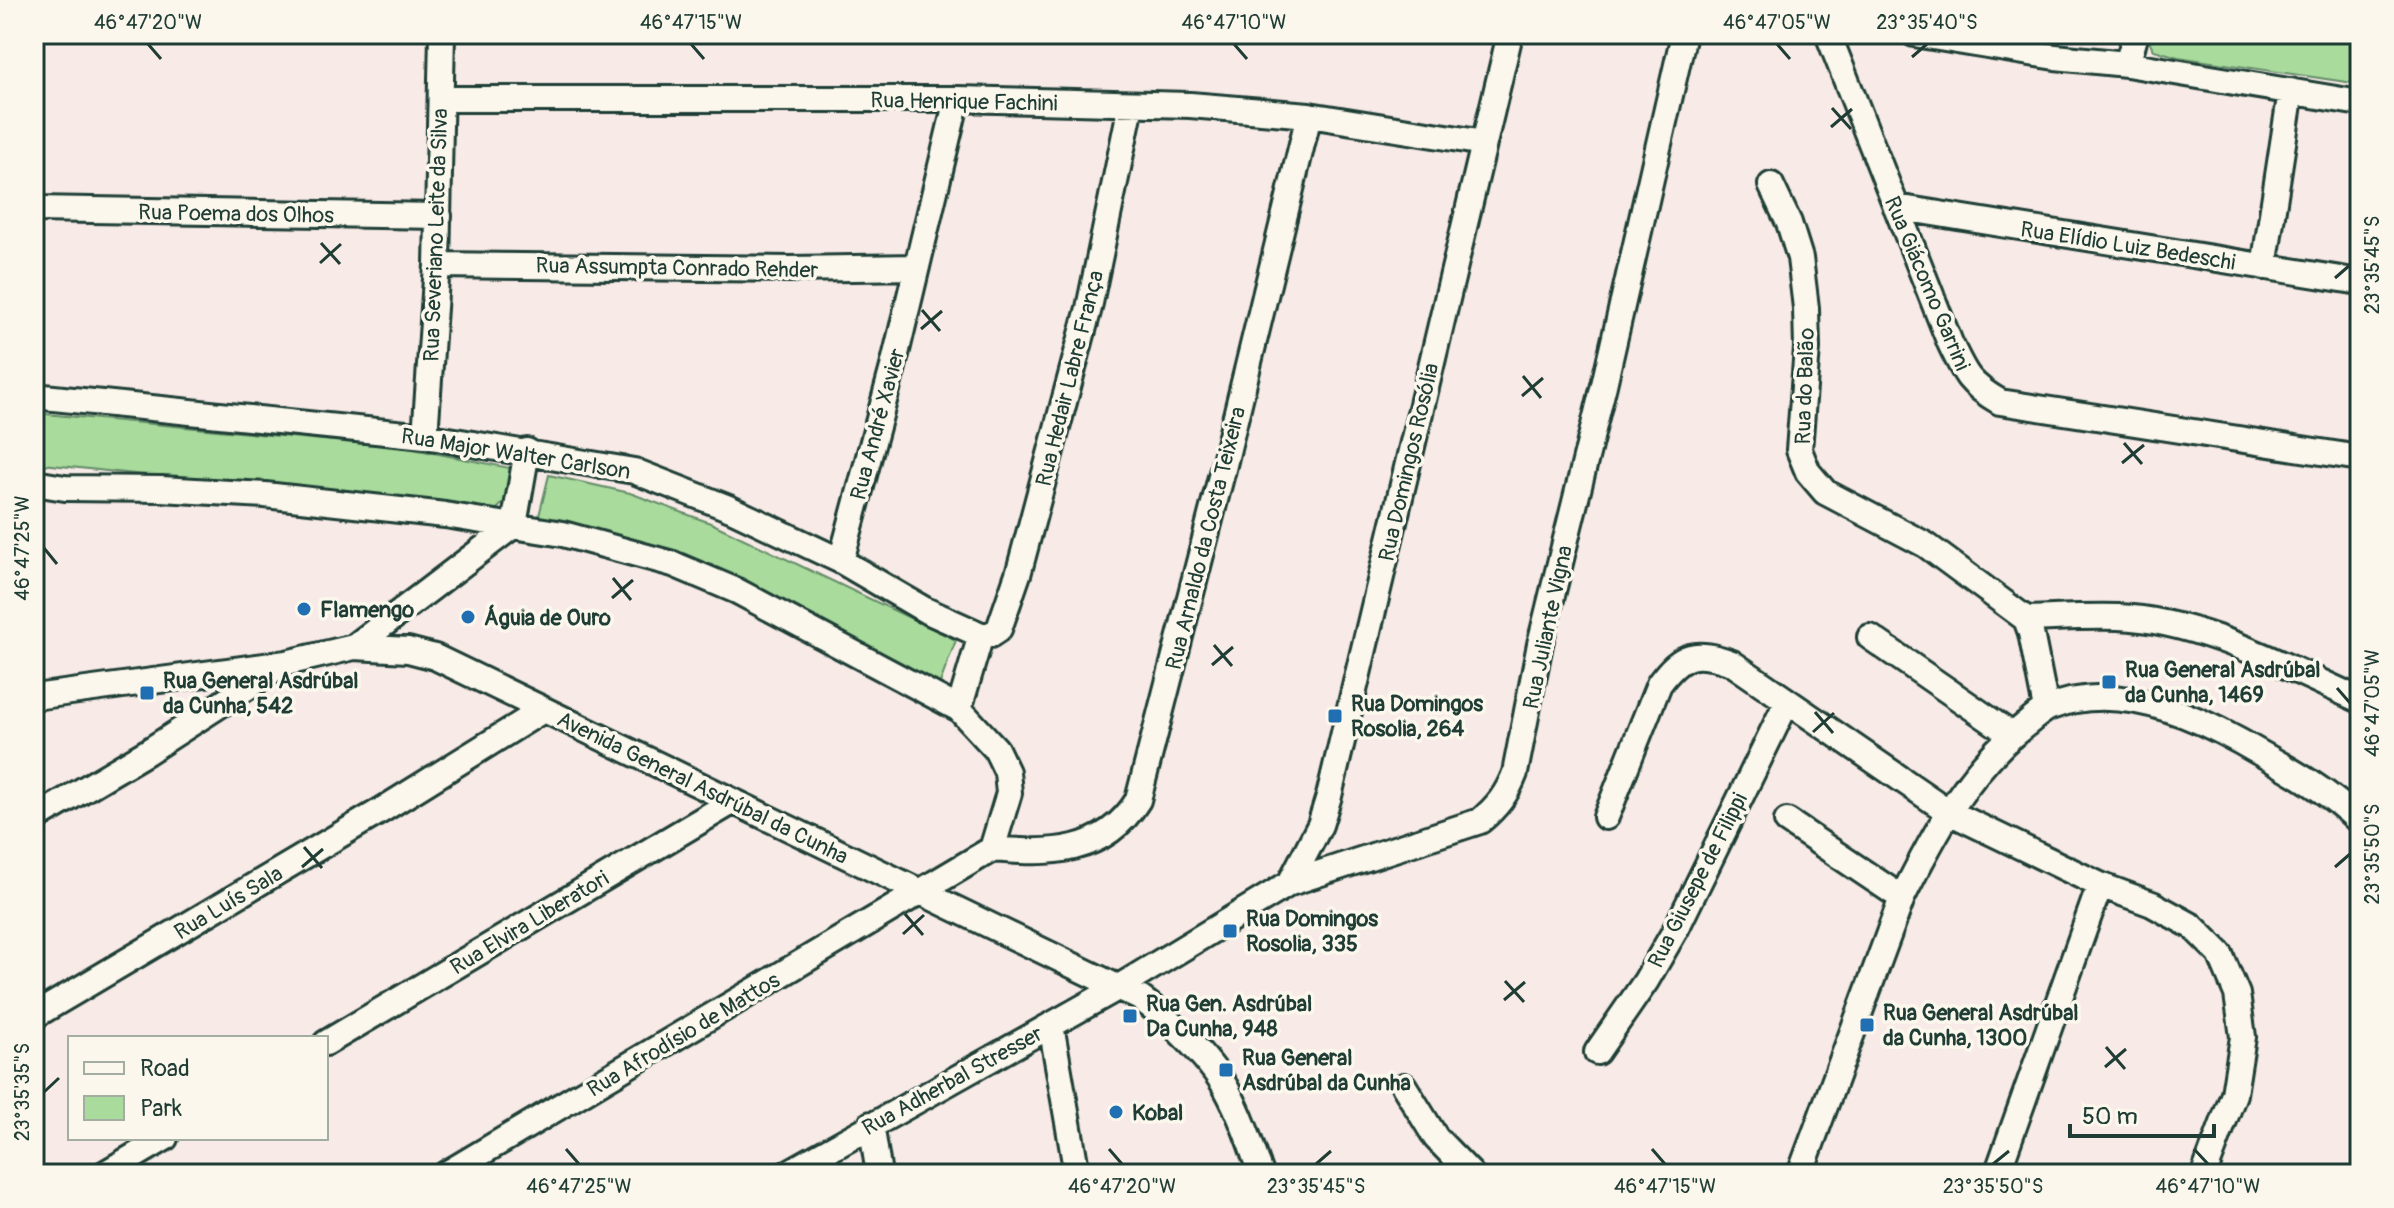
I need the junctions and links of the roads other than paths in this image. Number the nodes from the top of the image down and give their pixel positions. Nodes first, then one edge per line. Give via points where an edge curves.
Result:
1 (442, 34) edge
2 (1510, 34) edge
3 (1684, 34) edge
4 (1828, 34) edge
5 (1914, 34) edge
6 (2136, 34) edge
7 (2127, 64) junction
8 (2291, 91) junction
9 (441, 99) junction
10 (957, 99) junction
11 (2360, 103) edge
12 (1131, 105) junction
13 (1309, 115) junction
14 (1484, 143) junction
15 (1771, 185) dead end
16 (1896, 207) junction
17 (34, 209) edge
18 (439, 216) junction
19 (437, 265) junction
20 (917, 267) junction
21 (2264, 267) junction
22 (2360, 282) edge
23 (34, 396) edge
24 (425, 436) junction
25 (527, 451) junction
26 (2360, 458) edge
27 (34, 483) edge
28 (65, 488) junction
29 (34, 503) edge
30 (514, 525) junction
31 (841, 561) junction
32 (2026, 619) junction
33 (981, 635) junction
34 (1870, 637) dead end
35 (354, 647) junction
36 (286, 663) junction
37 (34, 697) edge
38 (2360, 700) edge
39 (1787, 702) junction
40 (959, 709) junction
41 (2046, 709) junction
42 (543, 710) junction
43 (2012, 735) junction
44 (732, 802) junction
45 (1949, 812) junction
46 (1606, 817) dead end
47 (34, 819) edge
48 (1787, 821) dead end
49 (2360, 822) edge
50 (992, 849) junction
51 (1290, 883) junction
52 (2100, 885) junction
53 (921, 893) junction
54 (1902, 898) junction
55 (1119, 987) junction
56 (34, 1016) edge
57 (1051, 1025) junction
58 (328, 1042) edge
59 (1597, 1052) dead end
60 (1404, 1086) dead end
61 (871, 1124) junction
62 (162, 1140) edge
63 (104, 1174) edge
64 (446, 1174) edge
65 (786, 1174) edge
66 (879, 1174) edge
67 (1077, 1174) edge
68 (1261, 1174) edge
69 (1471, 1174) edge
70 (1800, 1174) edge
71 (1997, 1174) edge
72 (2204, 1174) edge

1 - 9 street, Rua Severiano Leite da Silva
2 - 14 street, Rua Domingos Rosólia
3 - 51 street, Rua Juliante Vigna via 1507,793 1480,821
4 - 16 street, Rua Giácomo Garrini
5 - 7 street
6 - 7 street
7 - 8 street
8 - 11 street
8 - 21 street
9 - 10 street, Rua Henrique Fachini
9 - 18 street, Rua Severiano Leite da Silva
10 - 12 street, Rua Henrique Fachini
10 - 20 street, Rua André Xavier
12 - 13 street, Rua Henrique Fachini
12 - 33 street, Rua Hedair Labre França via 1089,308 1019,571 999,629
13 - 14 street, Rua Henrique Fachini
13 - 50 street, Rua Arnaldo da Costa Teixeira via 1138,800 1115,827 1081,845 1037,853
14 - 51 street, Rua Domingos Rosólia via 1329,796
15 - 32 street, Rua do Balão via 1800,258 1807,348 1799,450 1808,472 1825,492 1926,545
16 - 21 street, Rua Elídio Luiz Bedeschi
16 - 26 street, Rua Giácomo Garrini via 1962,370 1975,387 2000,402
17 - 18 street, Rua Poema dos Olhos
18 - 19 street, Rua Severiano Leite da Silva
19 - 20 street, Rua Assumpta Conrado Rehder
19 - 24 street, Rua Severiano Leite da Silva
20 - 31 street, Rua André Xavier
21 - 22 street, Rua Elídio Luiz Bedeschi
23 - 24 street, Rua Major Walter Carlson
24 - 25 street, Rua Major Walter Carlson
25 - 30 street
25 - 31 street, Rua Major Walter Carlson via 634,471
27 - 28 street
28 - 29 street
28 - 30 street via 265,495
30 - 35 street
30 - 40 street via 673,564 737,591
31 - 33 street, Rua Major Walter Carlson via 925,610
32 - 38 street via 2120,617 2177,627 2244,647
32 - 41 street
33 - 40 street
34 - 43 street
35 - 36 street, Avenida General Asdrúbal da Cunha
35 - 42 street, Avenida General Asdrúbal da Cunha via 435,657
36 - 37 street, Avenida General Asdrúbal da Cunha
36 - 47 street
39 - 45 street
39 - 46 street via 1732,663 1708,654 1688,656 1673,665 1659,684
39 - 59 street, Rua Giusepe de Filippi via 1676,929
40 - 50 street via 996,749 1007,772 1009,793
41 - 43 street
41 - 49 street via 2107,697 2205,722 2299,775
42 - 44 street, Avenida General Asdrúbal da Cunha
42 - 56 street, Rua Luís Sala
43 - 45 street
44 - 53 street, Avenida General Asdrúbal da Cunha
44 - 58 street, Rua Elvira Liberatori
45 - 52 street
45 - 54 street
48 - 54 street
50 - 53 street
51 - 55 street, Rua Juliante Vigna
52 - 71 street
52 - 72 street via 2192,926 2220,954 2237,994 2243,1037 2234,1094
53 - 55 street, Avenida General Asdrúbal da Cunha
53 - 64 street, Rua Afrodísio de Mattos
54 - 70 street
55 - 57 street, Rua Adherbal Stresser
55 - 68 street, Avenida General Asdrúbal da Cunha via 1182,1034 1224,1085
57 - 61 street, Rua Adherbal Stresser
57 - 67 street
60 - 69 street via 1436,1138
61 - 65 street, Rua Adherbal Stresser
61 - 66 street
62 - 63 street

